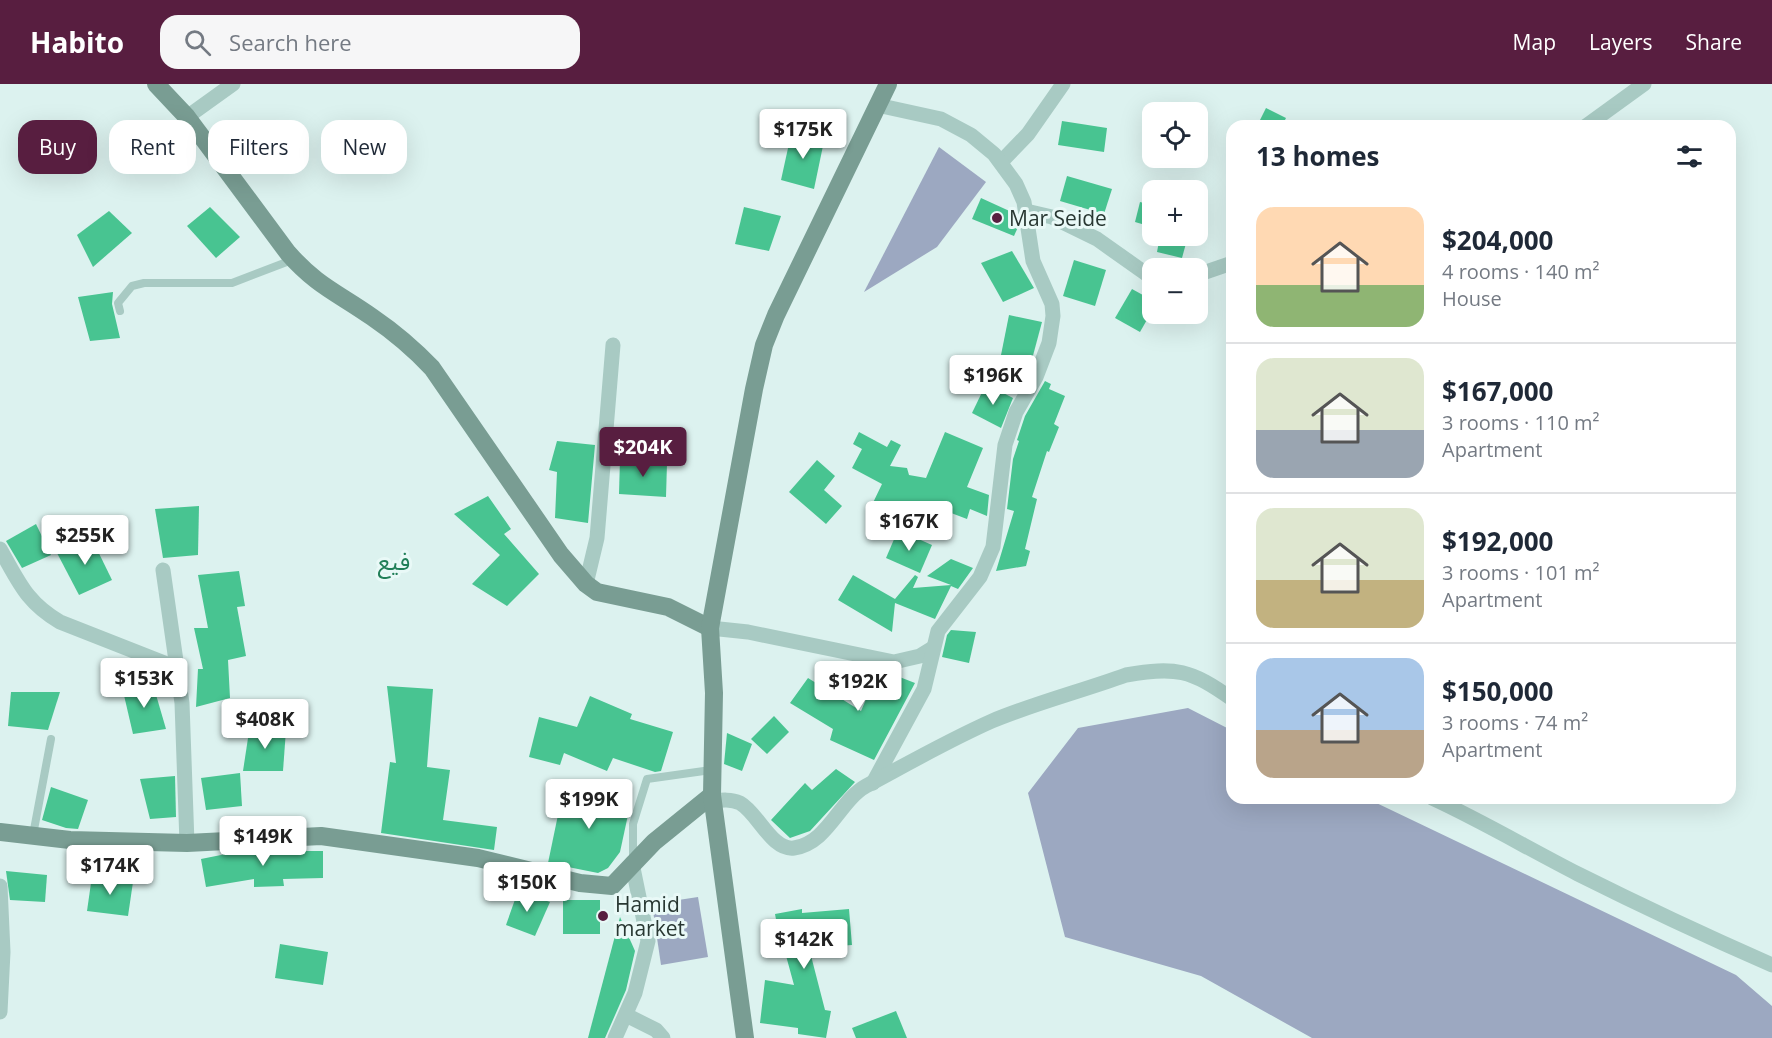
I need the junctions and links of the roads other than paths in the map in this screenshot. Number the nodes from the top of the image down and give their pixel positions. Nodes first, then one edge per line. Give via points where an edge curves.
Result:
1 (156, 84) edge
2 (234, 84) edge
3 (1063, 84) edge
4 (1644, 84) edge
5 (883, 91) edge
6 (187, 117) junction
7 (1594, 120) edge
8 (1001, 162) junction
9 (1026, 211) junction
10 (294, 260) junction
11 (1226, 265) edge
12 (1142, 271) edge
13 (1208, 271) edge
14 (120, 311) dead end
15 (613, 345) dead end
16 (0, 549) edge
17 (163, 570) dead end
18 (586, 585) junction
19 (710, 628) junction
20 (933, 648) junction
21 (177, 668) junction
22 (1226, 695) edge
23 (51, 739) dead end
24 (711, 770) junction
25 (873, 783) junction
26 (713, 798) junction
27 (1445, 804) edge
28 (0, 832) edge
29 (33, 835) junction
30 (187, 843) junction
31 (633, 863) junction
32 (0, 886) edge
33 (1772, 965) edge
34 (0, 1012) edge
35 (626, 1015) junction
36 (615, 1038) edge
37 (663, 1038) edge
38 (745, 1038) edge

1 - 6 street
2 - 6 street
3 - 8 street via 1028,134
4 - 7 street
5 - 8 street via 971,135
5 - 19 street via 764,345
6 - 10 street
8 - 9 street via 1016,184
9 - 12 street via 1052,217 1088,234
9 - 20 street via 1033,261 1052,304 1049,343 1005,445 993,547 975,585 942,624
10 - 14 lane via 232,283 132,286 118,303
10 - 18 street via 320,285 372,316 432,368 561,555
11 - 13 street
15 - 18 street via 597,538
16 - 21 street via 28,597 41,610 60,622
17 - 21 street
18 - 19 street via 597,592 668,608
19 - 20 street via 758,633 894,662 920,656
19 - 24 street via 714,693
20 - 25 street via 924,689
21 - 30 street
22 - 25 street via 1205,680 1182,672 1126,675 993,721
23 - 29 lane
24 - 26 street
24 - 31 lane via 647,779 633,824
25 - 26 street via 860,790 813,841 793,848 775,840 739,803
26 - 31 street
26 - 38 street
27 - 33 street via 1576,873
28 - 29 street
29 - 30 street via 70,840
30 - 31 street via 321,836 478,858 580,883 612,886
31 - 35 street via 648,941
32 - 34 street
35 - 36 street
35 - 37 street via 656,1030

